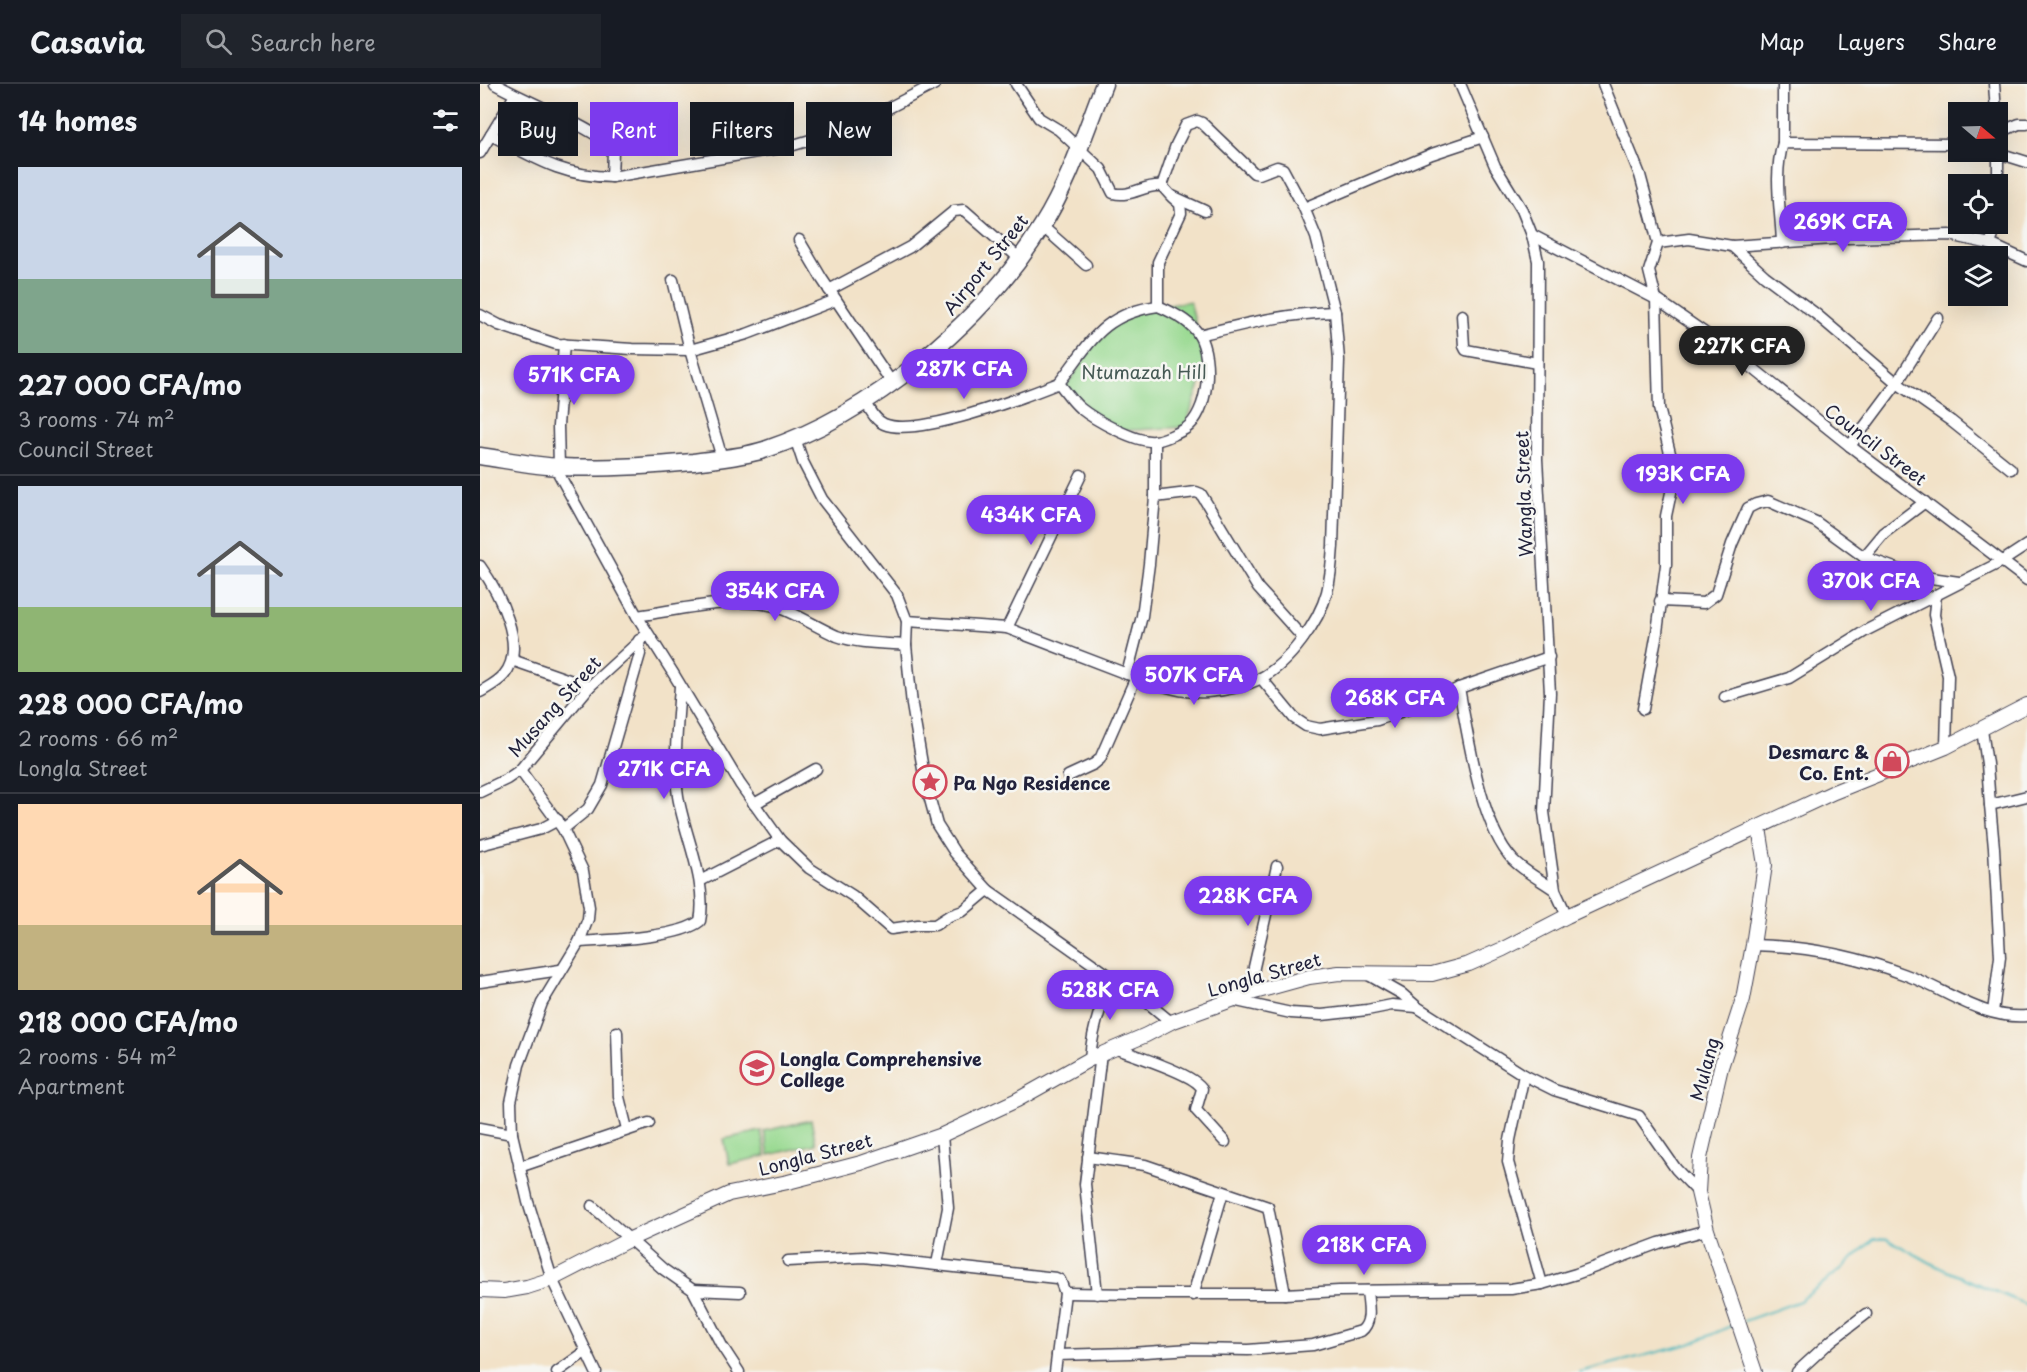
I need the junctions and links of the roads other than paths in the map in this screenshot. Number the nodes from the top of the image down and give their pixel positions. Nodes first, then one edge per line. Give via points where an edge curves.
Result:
1 (495, 84) edge
2 (935, 84) edge
3 (1016, 84) edge
4 (1104, 84) edge
5 (1460, 84) edge
6 (1603, 84) edge
7 (1783, 84) edge
8 (1994, 84) edge
9 (515, 95) junction
10 (1995, 102) edge
11 (2027, 124) edge
12 (2008, 129) edge
13 (491, 135) junction
14 (1482, 137) junction
15 (1783, 143) junction
16 (1948, 144) edge
17 (1080, 149) junction
18 (480, 153) edge
19 (2008, 156) edge
20 (2027, 162) edge
21 (612, 177) junction
22 (1162, 186) junction
23 (1170, 195) junction
24 (1304, 208) junction
25 (1205, 211) dead end
26 (1042, 226) junction
27 (1994, 234) edge
28 (1532, 235) junction
29 (799, 240) dead end
30 (1658, 243) junction
31 (1782, 243) junction
32 (1990, 244) junction
33 (1732, 246) junction
34 (1019, 258) junction
35 (2027, 261) edge
36 (1086, 265) dead end
37 (673, 280) dead end
38 (830, 290) junction
39 (1656, 299) junction
40 (836, 300) junction
41 (1158, 306) junction
42 (1335, 312) junction
43 (480, 315) edge
44 (1462, 315) dead end
45 (1938, 318) dead end
46 (1199, 335) junction
47 (564, 344) junction
48 (690, 350) junction
49 (1538, 363) junction
50 (892, 383) junction
51 (1059, 383) junction
52 (1897, 383) junction
53 (866, 403) junction
54 (795, 438) junction
55 (1155, 441) junction
56 (1850, 446) junction
57 (480, 456) edge
58 (723, 458) junction
59 (557, 467) junction
60 (2011, 469) dead end
61 (1081, 476) dead end
62 (1155, 497) junction
63 (1925, 502) junction
64 (2027, 545) edge
65 (1864, 557) junction
66 (2001, 562) junction
67 (480, 566) edge
68 (2027, 580) edge
69 (1959, 582) junction
70 (1936, 595) junction
71 (1660, 601) junction
72 (1922, 603) junction
73 (1934, 615) junction
74 (637, 616) junction
75 (907, 621) junction
76 (1007, 628) junction
77 (643, 637) junction
78 (1303, 638) junction
79 (906, 645) junction
80 (1549, 657) junction
81 (512, 660) junction
82 (1131, 675) junction
83 (1261, 678) junction
84 (680, 685) junction
85 (589, 687) junction
86 (1459, 688) junction
87 (480, 692) edge
88 (1725, 697) dead end
89 (2027, 705) edge
90 (1643, 709) dead end
91 (1982, 730) junction
92 (1946, 747) junction
93 (816, 769) dead end
94 (520, 770) junction
95 (1068, 776) dead end
96 (480, 792) edge
97 (2027, 796) edge
98 (754, 804) junction
99 (1990, 805) junction
100 (561, 825) junction
101 (1759, 828) junction
102 (780, 840) junction
103 (480, 845) edge
104 (1277, 866) dead end
105 (700, 881) junction
106 (988, 890) junction
107 (1555, 890) junction
108 (1567, 916) junction
109 (579, 942) junction
110 (1754, 945) junction
111 (560, 970) junction
112 (1364, 973) junction
113 (1113, 979) junction
114 (480, 982) edge
115 (1251, 993) junction
116 (1232, 1000) junction
117 (1417, 1007) junction
118 (1994, 1012) junction
119 (2027, 1016) edge
120 (1171, 1022) junction
121 (617, 1032) dead end
122 (1114, 1048) junction
123 (1096, 1057) junction
124 (1524, 1075) junction
125 (649, 1123) dead end
126 (480, 1128) edge
127 (627, 1129) junction
128 (512, 1134) junction
129 (942, 1135) junction
130 (1225, 1142) dead end
131 (1088, 1157) junction
132 (519, 1167) junction
133 (1223, 1192) junction
134 (1698, 1192) junction
135 (592, 1206) dead end
136 (1707, 1230) junction
137 (628, 1240) junction
138 (788, 1261) dead end
139 (937, 1264) junction
140 (552, 1279) junction
141 (1542, 1284) junction
142 (480, 1290) edge
143 (693, 1290) junction
144 (1367, 1291) junction
145 (740, 1292) dead end
146 (1065, 1293) junction
147 (1284, 1293) junction
148 (1097, 1294) junction
149 (1193, 1294) junction
150 (1866, 1314) dead end
151 (585, 1352) junction
152 (1057, 1355) junction
153 (557, 1372) edge
154 (596, 1372) edge
155 (739, 1372) edge
156 (1055, 1372) edge
157 (1755, 1372) edge
158 (1797, 1372) edge

1 - 9 street
2 - 21 street via 869,118 787,147
3 - 17 street via 1039,118
4 - 17 highway, Airport Street
5 - 14 street, Wangla Street
6 - 30 street via 1640,175
7 - 15 street
8 - 10 street
9 - 13 street
9 - 21 street via 549,108 610,144
11 - 12 street
13 - 18 street
13 - 21 street via 555,169
14 - 24 street
14 - 28 street, Wangla Street
15 - 16 street
15 - 31 street via 1778,178
17 - 22 street via 1101,169 1113,193 1126,195 1152,185
17 - 26 highway, Airport Street
19 - 20 street
22 - 23 street
22 - 24 street via 1186,125 1197,121 1254,173 1283,169
23 - 25 street
23 - 41 street via 1180,204 1181,213 1158,262
24 - 42 street
26 - 34 highway, Airport Street
26 - 36 street
27 - 32 street
28 - 39 street, Council Street
28 - 49 street, Wangla Street via 1538,261
29 - 38 street
30 - 33 street via 1689,238
30 - 39 street via 1649,271
31 - 32 street via 1950,235
31 - 33 street
32 - 35 street
33 - 52 street
34 - 38 street via 964,210 959,210 910,248
34 - 50 highway, Airport Street via 973,314
37 - 48 street
38 - 40 street
39 - 56 street, Council Street via 1734,353
39 - 71 street via 1659,408 1675,474 1666,516 1666,565
40 - 48 street via 747,334
40 - 50 street
41 - 46 street via 1179,317
41 - 51 street via 1133,310 1103,327
42 - 46 street via 1278,316
42 - 78 street via 1339,360 1331,572 1323,602
43 - 47 street via 533,338
44 - 49 street via 1466,350
45 - 52 street
46 - 55 street via 1208,368 1202,407 1186,428
47 - 48 street
47 - 59 street
48 - 58 street
49 - 80 street, Wangla Street via 1537,459
50 - 53 highway, Airport Street
51 - 53 street via 1012,402 932,423 898,427 877,420
51 - 55 street via 1079,407 1108,427
52 - 56 street
52 - 60 street
53 - 54 highway, Airport Street
54 - 58 highway, Airport Street via 763,451
54 - 75 street via 822,499 897,595
55 - 62 street
56 - 63 street, Council Street
57 - 59 highway, Airport Street
58 - 59 highway, Airport Street via 648,467
59 - 74 street
61 - 76 street
62 - 78 street via 1201,494 1258,588
62 - 82 street via 1142,616
63 - 65 street via 1884,533
63 - 66 street, Council Street
64 - 66 street
65 - 69 street via 1917,576
65 - 71 street via 1816,522 1768,501 1748,508 1716,594 1704,603
66 - 68 street, Council Street
66 - 69 street
67 - 81 street via 504,608 512,633
69 - 70 street
70 - 72 street
70 - 73 street
71 - 90 street
72 - 73 street
72 - 88 street via 1867,630 1789,678
73 - 92 street via 1948,676
74 - 77 street
74 - 79 street via 755,603 775,606 859,642
75 - 76 street
75 - 79 street
76 - 82 street
77 - 84 street
77 - 85 street, Musang Street
77 - 100 street via 602,785 588,809
78 - 83 street via 1281,664
79 - 106 street via 912,705 937,825 955,853
80 - 86 street
80 - 107 street, Wangla Street via 1544,812
81 - 85 street
81 - 87 street via 505,674
82 - 83 street via 1187,692 1233,688
82 - 95 street via 1100,759
83 - 86 street via 1294,718 1320,729 1377,720
84 - 98 street
84 - 105 street via 676,782
85 - 94 street, Musang Street
86 - 107 street via 1485,806 1504,848 1514,861
89 - 91 main road, Longla Street
91 - 92 main road, Longla Street
91 - 99 street
92 - 101 main road, Longla Street via 1834,792
93 - 98 street
94 - 96 street, Musang Street
94 - 100 street
97 - 99 street
98 - 102 street
99 - 118 street via 2000,957
100 - 103 street
100 - 109 street via 583,871 589,907
101 - 108 main road, Longla Street
101 - 110 main road, Mulang via 1765,865
102 - 105 street
102 - 106 street via 809,868 854,896 891,929 935,926 963,911
104 - 115 street
105 - 109 street via 701,918 695,925 635,938
106 - 113 street
107 - 108 street, Wangla Street
108 - 112 main road, Longla Street via 1469,964 1436,973
109 - 111 street
110 - 118 street via 1839,953 1908,975 1955,999
110 - 134 main road, Mulang via 1700,1158
111 - 114 street
111 - 128 street via 519,1065 511,1102
112 - 115 main road, Longla Street via 1309,977
112 - 117 street
113 - 120 street
113 - 123 street via 1093,1030
115 - 116 main road, Longla Street
116 - 117 street via 1322,1015 1392,1005
116 - 120 main road, Longla Street
117 - 124 street
118 - 119 street
120 - 122 main road, Longla Street
121 - 127 street via 619,1097
122 - 123 main road, Longla Street
122 - 130 street via 1199,1083 1202,1089 1196,1110
123 - 129 main road, Longla Street
123 - 131 street
124 - 134 street via 1554,1090 1639,1116 1676,1169
124 - 141 street via 1508,1162
125 - 127 street
126 - 128 street
127 - 132 street
128 - 132 street
129 - 137 main road, Longla Street via 861,1163 729,1194
129 - 139 street via 948,1208
131 - 133 street via 1145,1165
131 - 148 street via 1085,1184
132 - 140 street
133 - 147 street via 1268,1207
133 - 149 street
134 - 136 main road, Mulang
135 - 137 street
136 - 141 street
136 - 157 main road, Mulang
137 - 140 main road, Longla Street
137 - 143 street
138 - 139 street via 863,1257
139 - 146 street via 1051,1276 1060,1280
140 - 142 main road, Longla Street via 504,1291
140 - 151 street
141 - 144 street via 1511,1289
143 - 145 street
143 - 155 street
144 - 147 street
144 - 152 street via 1366,1327 1313,1345
146 - 148 street
146 - 152 street
147 - 149 street
148 - 149 street
150 - 158 street
151 - 153 street
151 - 154 street
152 - 156 street

